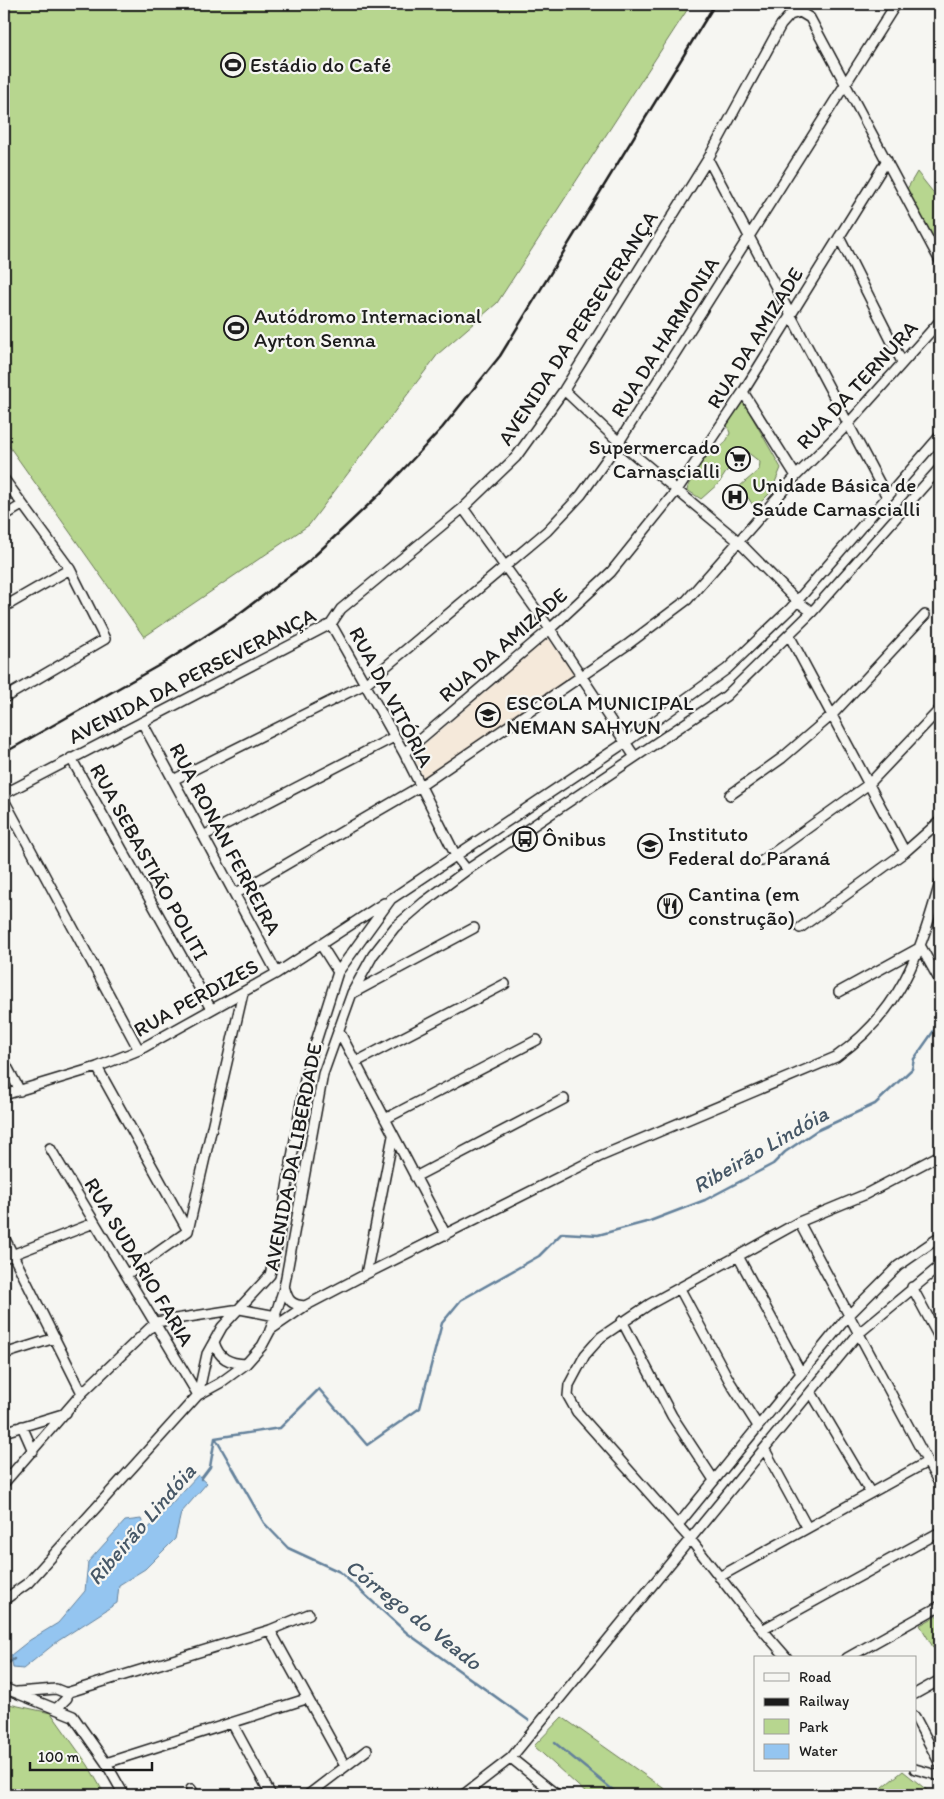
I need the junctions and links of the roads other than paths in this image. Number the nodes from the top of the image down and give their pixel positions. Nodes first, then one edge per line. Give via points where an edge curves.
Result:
1 (896, 4) edge
2 (846, 82) junction
3 (708, 159) junction
4 (887, 160) junction
5 (750, 236) junction
6 (839, 237) junction
7 (940, 261) edge
8 (791, 314) junction
9 (940, 321) edge
10 (902, 362) junction
11 (564, 390) junction
12 (743, 392) junction
13 (848, 424) junction
14 (940, 436) edge
15 (619, 442) junction
16 (940, 468) edge
17 (796, 476) junction
18 (4, 479) edge
19 (677, 490) junction
20 (887, 497) junction
21 (22, 505) junction
22 (463, 508) junction
23 (4, 516) edge
24 (738, 541) junction
25 (506, 568) junction
26 (70, 569) junction
27 (797, 601) junction
28 (4, 607) edge
29 (812, 612) junction
30 (925, 615) dead end
31 (331, 624) junction
32 (550, 629) junction
33 (789, 635) junction
34 (581, 676) junction
35 (365, 684) junction
36 (4, 698) edge
37 (940, 709) edge
38 (832, 715) junction
39 (142, 722) junction
40 (394, 736) junction
41 (626, 742) junction
42 (404, 753) junction
43 (635, 757) junction
44 (71, 758) junction
45 (173, 780) junction
46 (869, 784) junction
47 (419, 787) junction
48 (4, 794) edge
49 (730, 795) dead end
50 (4, 800) edge
51 (939, 824) edge
52 (203, 836) junction
53 (905, 852) junction
54 (456, 856) junction
55 (762, 861) dead end
56 (467, 870) junction
57 (940, 883) edge
58 (235, 894) junction
59 (391, 899) junction
60 (474, 928) dead end
61 (800, 928) dead end
62 (321, 945) junction
63 (921, 947) junction
64 (338, 972) junction
65 (277, 974) junction
66 (940, 981) edge
67 (505, 984) dead end
68 (839, 992) dead end
69 (242, 993) junction
70 (352, 993) junction
71 (211, 1009) junction
72 (338, 1029) junction
73 (537, 1040) dead end
74 (139, 1050) junction
75 (4, 1061) edge
76 (356, 1062) junction
77 (97, 1067) junction
78 (20, 1090) junction
79 (4, 1096) edge
80 (564, 1098) dead end
81 (385, 1119) junction
82 (393, 1136) junction
83 (50, 1148) dead end
84 (940, 1155) edge
85 (415, 1176) junction
86 (94, 1222) junction
87 (799, 1222) junction
88 (188, 1231) junction
89 (446, 1235) junction
90 (4, 1236) edge
91 (940, 1236) edge
92 (738, 1256) junction
93 (8, 1257) edge
94 (940, 1266) edge
95 (127, 1274) junction
96 (366, 1274) junction
97 (912, 1287) junction
98 (284, 1288) junction
99 (680, 1289) junction
100 (305, 1306) junction
101 (240, 1309) junction
102 (276, 1316) junction
103 (848, 1316) junction
104 (622, 1321) junction
105 (156, 1322) junction
106 (270, 1330) junction
107 (858, 1334) junction
108 (55, 1338) junction
109 (940, 1339) edge
110 (214, 1342) junction
111 (4, 1354) edge
112 (246, 1364) junction
113 (801, 1373) junction
114 (811, 1392) junction
115 (82, 1393) junction
116 (198, 1395) junction
117 (66, 1413) junction
118 (22, 1426) junction
119 (758, 1426) junction
120 (4, 1432) edge
121 (765, 1450) junction
122 (33, 1451) junction
123 (927, 1462) junction
124 (714, 1480) junction
125 (4, 1483) edge
126 (940, 1485) edge
127 (870, 1492) junction
128 (678, 1525) junction
129 (807, 1527) junction
130 (940, 1532) edge
131 (690, 1539) junction
132 (719, 1577) junction
133 (4, 1600) edge
134 (940, 1606) edge
135 (309, 1614) dead end
136 (270, 1630) junction
137 (762, 1630) junction
138 (785, 1656) edge
139 (851, 1656) edge
140 (940, 1680) edge
141 (4, 1688) edge
142 (56, 1689) junction
143 (15, 1692) junction
144 (66, 1693) junction
145 (916, 1693) edge
146 (306, 1699) junction
147 (53, 1707) junction
148 (916, 1719) edge
149 (232, 1723) junction
150 (367, 1750) dead end
151 (511, 1758) junction
152 (106, 1763) junction
153 (940, 1764) edge
154 (345, 1766) junction
155 (916, 1768) edge
156 (940, 1776) edge
157 (476, 1791) edge
158 (124, 1795) edge
159 (271, 1795) edge
160 (308, 1795) edge
161 (463, 1795) edge
162 (557, 1795) edge

1 - 2 street, RUA DA HARMONIA
2 - 3 street, AVENIDA DA PERSEVERANÇA via 810,18 800,12 790,15 781,25
2 - 4 street
2 - 5 street, RUA DA HARMONIA
3 - 5 street
3 - 11 street, AVENIDA DA PERSEVERANÇA
4 - 6 street, RUA DA AMIZADE
4 - 7 street
5 - 8 street
5 - 15 street, RUA DA HARMONIA
6 - 8 street, RUA DA AMIZADE
6 - 10 street
8 - 12 street, RUA DA AMIZADE
8 - 13 street
9 - 10 street, RUA DA TERNURA
10 - 13 street, RUA DA TERNURA
11 - 15 street
11 - 22 street, AVENIDA DA PERSEVERANÇA via 516,457
12 - 17 street
12 - 19 street, RUA DA AMIZADE
13 - 17 street, RUA DA TERNURA
13 - 20 street
14 - 20 street, AVENIDA DA LIBERDADE
15 - 19 street
15 - 25 street, RUA DA HARMONIA via 581,495 547,532
16 - 29 street, AVENIDA DA LIBERDADE
17 - 24 street, RUA DA TERNURA
18 - 21 street
19 - 24 street
19 - 32 street, RUA DA AMIZADE via 611,572
20 - 27 street, AVENIDA DA LIBERDADE
21 - 23 street
21 - 26 street
22 - 25 street
22 - 31 street, AVENIDA DA PERSEVERANÇA via 341,609
24 - 27 street
24 - 34 street, RUA DA TERNURA via 688,600
25 - 32 street
25 - 35 street, RUA DA HARMONIA
26 - 28 street
26 - 36 street via 105,640
27 - 29 street
27 - 41 street, AVENIDA DA LIBERDADE via 727,669
29 - 33 street, AVENIDA DA LIBERDADE
30 - 38 street
31 - 35 street, RUA DA VITÓRIA
31 - 39 street, AVENIDA DA PERSEVERANÇA
32 - 34 street
32 - 42 street, RUA DA AMIZADE
33 - 38 street
33 - 43 street, AVENIDA DA LIBERDADE via 726,696
34 - 41 street
34 - 47 street, RUA DA VITÓRIA
35 - 40 street, RUA DA VITÓRIA
35 - 45 street, RUA DA HARMONIA
37 - 46 street
38 - 46 street
38 - 49 street via 782,758
39 - 44 street, AVENIDA DA PERSEVERANÇA
39 - 45 street, RUA RONAN FERREIRA
40 - 42 street, RUA DA VITÓRIA
40 - 52 street
41 - 43 street
41 - 54 street, AVENIDA DA LIBERDADE
42 - 47 street, RUA DA VITÓRIA
43 - 56 street, AVENIDA DA LIBERDADE
44 - 48 street, AVENIDA DA PERSEVERANÇA
44 - 71 street, RUA SEBASTIÃO POLITI
45 - 52 street, RUA RONAN FERREIRA
46 - 53 street
46 - 55 street
47 - 54 street, RUA DA VITÓRIA
47 - 58 street
50 - 74 street
51 - 53 street
52 - 58 street, RUA RONAN FERREIRA
53 - 61 street
54 - 56 street, RUA DA VITÓRIA
54 - 59 street, AVENIDA DA LIBERDADE
56 - 70 street, AVENIDA DA LIBERDADE via 394,927 373,955
57 - 63 street
58 - 65 street, RUA RONAN FERREIRA
59 - 62 street, RUA PERDIZES
59 - 64 street, AVENIDA DA LIBERDADE
60 - 70 street
62 - 64 street
62 - 65 street, RUA PERDIZES
63 - 66 street
63 - 68 street
63 - 89 street via 904,985 859,1041 836,1057 600,1156
64 - 101 street, AVENIDA DA LIBERDADE via 306,1073 270,1275
65 - 69 street, RUA PERDIZES
67 - 76 street
69 - 71 street, RUA PERDIZES
69 - 88 street
70 - 72 street, AVENIDA DA LIBERDADE
71 - 74 street, RUA PERDIZES
72 - 76 street
72 - 98 street, AVENIDA DA LIBERDADE via 323,1074
73 - 81 street
74 - 77 street, RUA PERDIZES
75 - 78 street
76 - 81 street
77 - 78 street, RUA PERDIZES
77 - 88 street
78 - 79 street, RUA PERDIZES
80 - 85 street
81 - 82 street
82 - 85 street
82 - 96 street
83 - 86 street, RUA SUDARIO FARIA
84 - 87 street via 864,1195
85 - 89 street
86 - 93 street
86 - 95 street, RUA SUDARIO FARIA
87 - 92 street
87 - 103 street
88 - 95 street
89 - 96 street
90 - 93 street
91 - 103 street via 898,1266
92 - 99 street
92 - 113 street
93 - 108 street
94 - 97 street
95 - 105 street, RUA SUDARIO FARIA
96 - 100 street
97 - 107 street
97 - 109 street
98 - 100 street via 288,1300 294,1305
98 - 102 street, AVENIDA DA LIBERDADE
99 - 104 street
99 - 119 street via 730,1382
100 - 102 street
100 - 106 street
101 - 102 street
101 - 105 street
101 - 110 street, AVENIDA DA LIBERDADE via 222,1327
102 - 106 street, AVENIDA DA LIBERDADE
103 - 107 street
103 - 113 street
104 - 124 street via 672,1416
104 - 128 street via 585,1355 569,1385 568,1396 577,1412
105 - 115 street
105 - 116 street, RUA SUDARIO FARIA
106 - 112 street, AVENIDA DA LIBERDADE via 262,1346
107 - 114 street
107 - 123 street
108 - 111 street
108 - 115 street
110 - 112 street via 217,1352 228,1361
110 - 116 street, AVENIDA DA LIBERDADE via 207,1354
112 - 116 street, AVENIDA DA LIBERDADE
113 - 119 street
114 - 121 street
114 - 127 street
115 - 117 street
116 - 133 street via 28,1583
117 - 118 street
117 - 122 street
118 - 120 street
118 - 122 street
119 - 124 street
121 - 129 street
121 - 131 street
122 - 125 street
123 - 126 street
123 - 127 street
124 - 128 street
127 - 129 street
128 - 131 street
129 - 132 street
130 - 137 street
131 - 132 street
131 - 151 street
132 - 137 street
134 - 139 street
135 - 136 street
136 - 144 street
136 - 146 street
137 - 138 street
140 - 145 street
141 - 143 street
142 - 143 street
142 - 144 street
142 - 147 street via 48,1696
143 - 147 street
144 - 147 street via 64,1703
146 - 149 street
146 - 154 street
147 - 152 street via 73,1716
148 - 153 street
149 - 152 street
149 - 159 street
150 - 154 street
151 - 157 street
151 - 162 street
152 - 158 street
154 - 160 street
155 - 156 street
157 - 161 street

